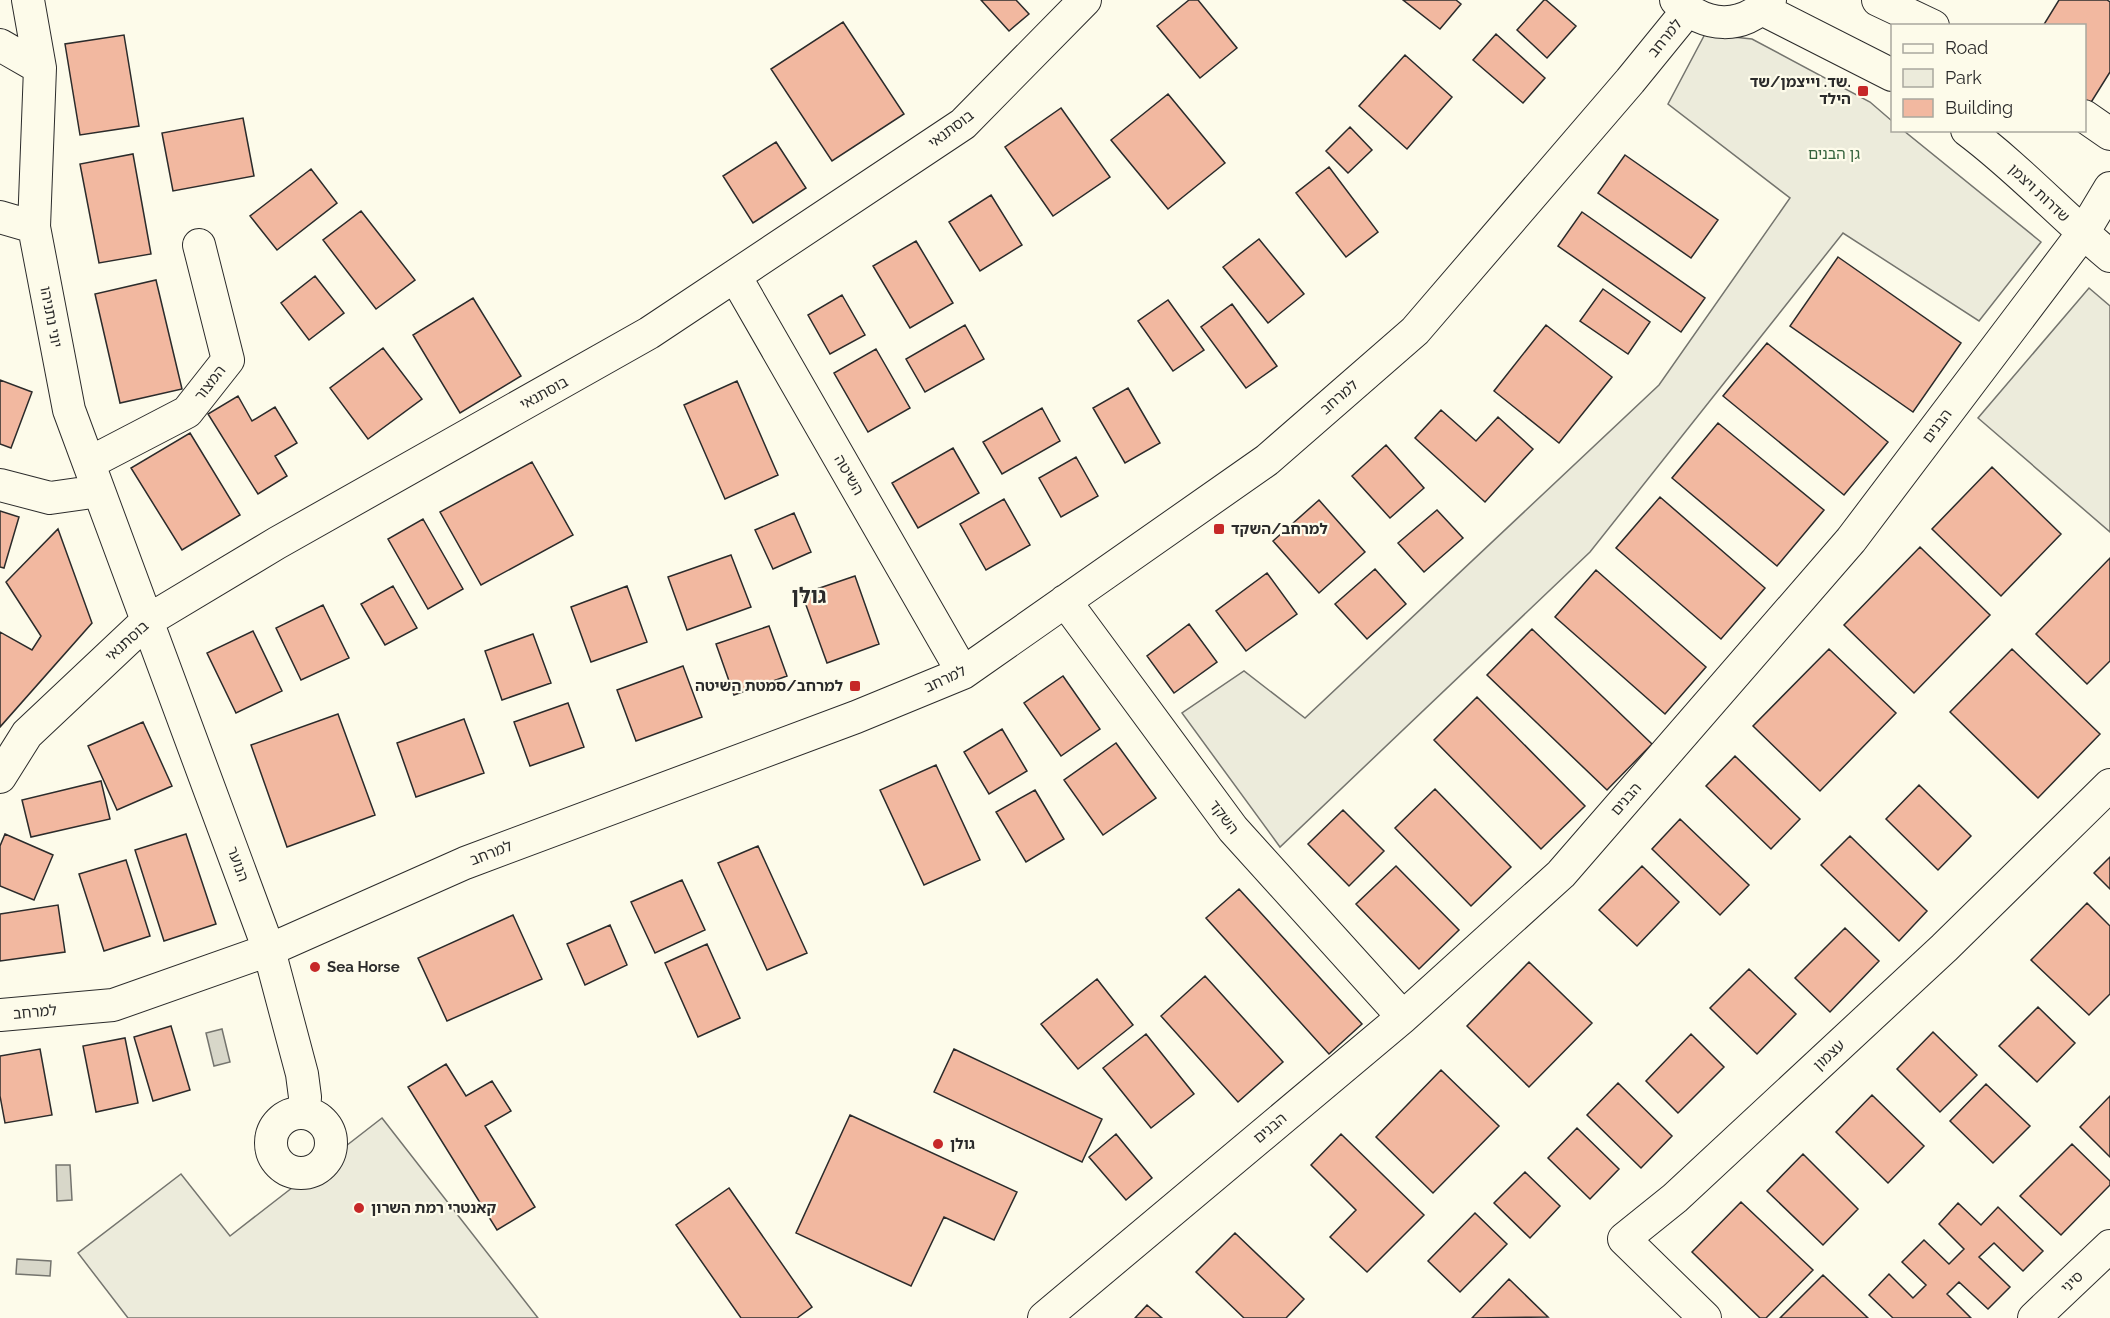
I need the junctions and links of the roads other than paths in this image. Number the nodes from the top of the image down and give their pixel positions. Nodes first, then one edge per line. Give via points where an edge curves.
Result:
1 (28, 0) edge
2 (1086, 0) edge
3 (1878, 0) edge
4 (1766, 4) edge
5 (1681, 5) edge
6 (1929, 24) edge
7 (0, 45) edge
8 (0, 54) edge
9 (40, 68) junction
10 (1891, 74) edge
11 (2086, 117) edge
12 (1970, 132) edge
13 (2110, 134) edge
14 (2110, 188) edge
15 (0, 217) edge
16 (34, 227) junction
17 (2083, 233) junction
18 (199, 245) dead end
19 (2110, 256) edge
20 (735, 276) junction
21 (94, 477) junction
22 (0, 485) edge
23 (1065, 601) junction
24 (147, 621) junction
25 (963, 673) junction
26 (0, 777) edge
27 (2110, 785) edge
28 (269, 950) junction
29 (0, 1015) edge
30 (1403, 1017) junction
31 (304, 1113) dead end
32 (2110, 1246) edge
33 (1044, 1318) edge
34 (1705, 1318) edge
35 (2034, 1318) edge

1 - 9 street, יוני נתניהו
2 - 20 street, בוסתנאי via 963,124
3 - 6 street
4 - 5 street via 1744,19 1725,23 1705,20
4 - 10 street
5 - 23 street, למרחב via 1630,81 1415,331 1267,460
7 - 9 street
8 - 9 street
9 - 16 street, יוני נתניהו
11 - 13 street
12 - 17 street, שדרות ויצמן
14 - 17 street, הבנים
15 - 16 street
16 - 21 street, יוני נתניהו via 69,410
17 - 19 street, שדרות ויצמן
17 - 30 street, הבנים via 1858,531 1561,874
18 - 21 street, המצור via 228,360 187,412
20 - 24 street, בוסתנאי via 649,333
20 - 25 street, השיטה
21 - 22 street via 50,498
21 - 24 street, יוני נתניהו
23 - 25 street, למרחב
23 - 30 street, השקד via 1233,830
24 - 26 street, בוסתנאי via 27,734
24 - 28 street, הנוער
25 - 28 street, למרחב via 465,863
27 - 34 street, עצמון via 1944,948 1675,1198 1624,1239
28 - 29 street, למרחב via 113,1005
28 - 31 street, הנוער via 302,1074
30 - 33 street, הבנים
32 - 35 street, סיני

